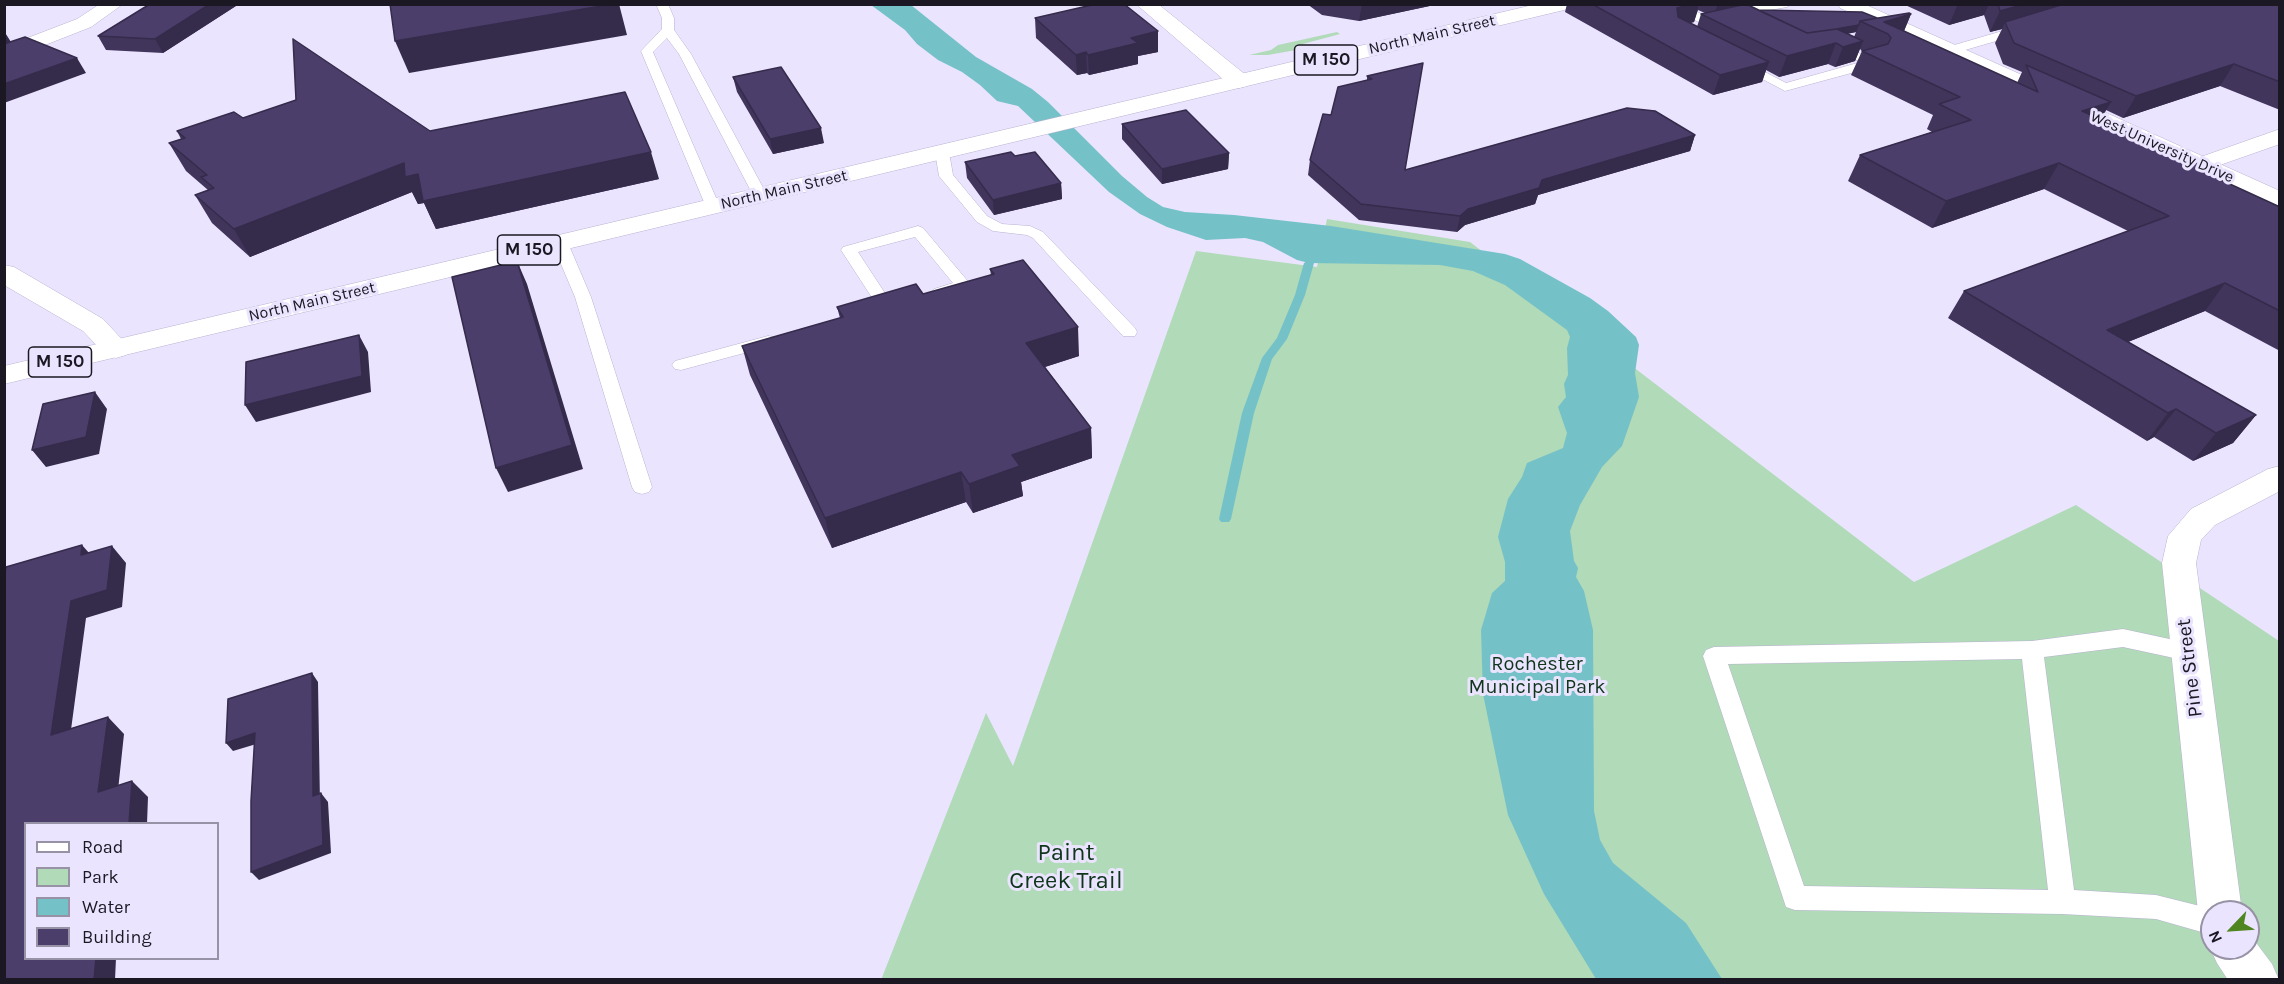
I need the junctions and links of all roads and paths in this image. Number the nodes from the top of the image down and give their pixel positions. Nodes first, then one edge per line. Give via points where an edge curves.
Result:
1 (662, 4) edge
2 (1145, 4) edge
3 (1564, 4) edge
4 (1672, 4) edge
5 (1787, 4) edge
6 (1847, 4) edge
7 (96, 9) edge
8 (1745, 14) edge
9 (1711, 24) junction
10 (2034, 26) edge
11 (668, 30) junction
12 (1688, 30) edge
13 (1853, 39) edge
14 (1948, 51) junction
15 (4, 56) edge
16 (1732, 60) edge
17 (1239, 81) junction
18 (2280, 136) edge
19 (942, 152) junction
20 (2200, 165) junction
21 (760, 195) junction
22 (2280, 201) edge
23 (713, 207) junction
24 (560, 243) junction
25 (4, 273) edge
26 (919, 298) edge
27 (886, 307) edge
28 (1129, 332) dead end
29 (783, 336) edge
30 (116, 349) junction
31 (681, 365) dead end
32 (4, 375) edge
33 (2280, 477) edge
34 (642, 487) dead end
35 (2032, 650) junction
36 (2188, 652) junction
37 (2219, 900) edge
38 (2062, 902) junction
39 (2200, 918) edge
40 (2242, 960) edge
41 (2256, 980) edge

1 - 11 lane
2 - 17 main road
3 - 17 main road, North Main Street / M 150
4 - 9 lane
5 - 8 lane
6 - 14 main road, West University Drive via 1892,31
7 - 15 main road via 54,37
8 - 9 lane
9 - 12 lane
10 - 14 lane
11 - 21 lane via 685,54
11 - 23 lane via 647,51
13 - 16 lane via 1826,44 1873,63 1785,87
14 - 20 main road, West University Drive
17 - 19 main road, North Main Street / M 150
18 - 20 main road
19 - 21 main road, North Main Street / M 150
19 - 28 lane via 946,176 982,219 998,228 1030,231 1038,236
20 - 22 main road, West University Drive
21 - 23 main road, North Main Street / M 150
23 - 24 main road, North Main Street / M 150
24 - 30 main road, North Main Street / M 150
24 - 34 lane via 583,297
25 - 30 main road via 93,325
26 - 27 lane via 963,285 918,231 849,250
29 - 31 lane
30 - 32 main road, North Main Street / M 150
33 - 36 main road, Pine Street via 2203,517 2185,536 2179,563
35 - 36 lane via 2123,638
35 - 38 lane
35 - 38 lane via 1714,656 1796,898
36 - 37 main road, Pine Street
38 - 39 lane via 2156,907
40 - 41 main road

